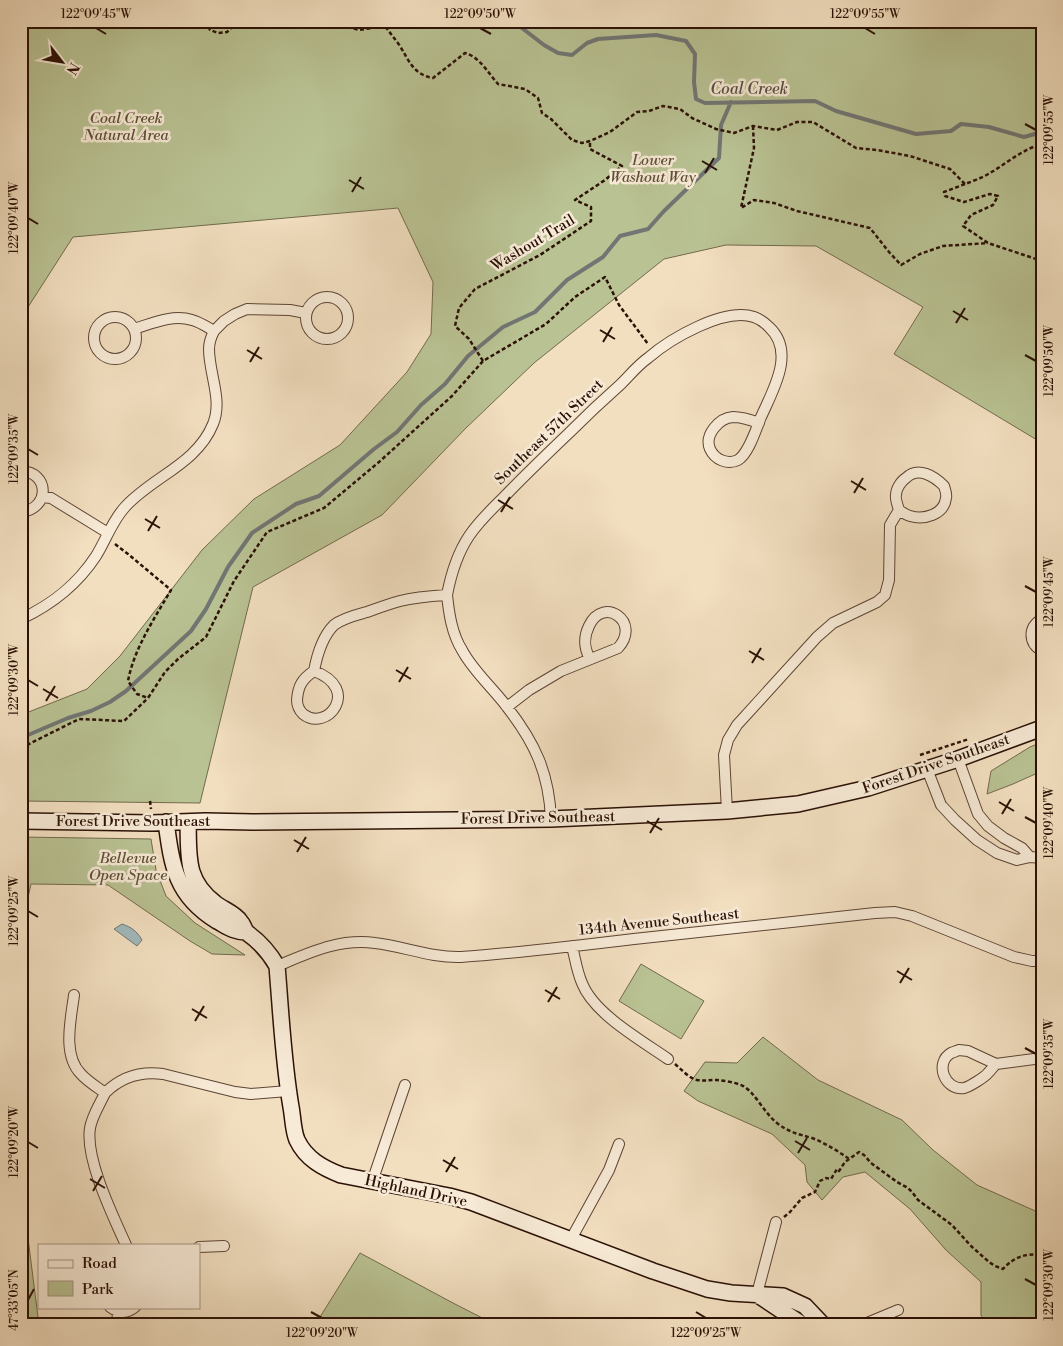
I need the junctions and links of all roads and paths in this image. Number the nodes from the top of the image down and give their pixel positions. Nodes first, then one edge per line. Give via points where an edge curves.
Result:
1 (83, 21) edge
2 (120, 21) edge
3 (205, 21) edge
4 (239, 21) edge
5 (336, 21) edge
6 (380, 21) edge
7 (385, 26) junction
8 (753, 126) junction
9 (590, 140) junction
10 (1042, 144) edge
11 (965, 184) junction
12 (988, 243) junction
13 (1042, 261) edge
14 (306, 313) junction
15 (134, 329) junction
16 (214, 331) junction
17 (649, 345) dead end
18 (483, 362) junction
19 (758, 423) junction
20 (21, 471) edge
21 (42, 497) junction
22 (899, 510) junction
23 (21, 512) edge
24 (106, 536) junction
25 (447, 595) junction
26 (21, 619) edge
27 (1042, 619) edge
28 (1042, 651) edge
29 (590, 659) junction
30 (314, 671) junction
31 (148, 698) junction
32 (508, 707) junction
33 (1042, 728) edge
34 (977, 736) dead end
35 (21, 748) edge
36 (918, 756) dead end
37 (958, 759) junction
38 (927, 769) junction
39 (150, 801) dead end
40 (152, 811) dead end
41 (727, 811) junction
42 (551, 819) junction
43 (21, 821) edge
44 (166, 822) junction
45 (188, 822) junction
46 (1030, 857) junction
47 (1042, 858) edge
48 (246, 932) junction
49 (572, 946) junction
50 (1042, 962) edge
51 (277, 966) junction
52 (74, 995) dead end
53 (668, 1058) joint
54 (1042, 1058) edge
55 (996, 1064) junction
56 (405, 1085) dead end
57 (288, 1091) junction
58 (106, 1093) junction
59 (619, 1144) dead end
60 (849, 1159) junction
61 (372, 1182) junction
62 (776, 1222) joint
63 (570, 1241) junction
64 (126, 1244) edge
65 (224, 1246) dead end
66 (200, 1247) edge
67 (1042, 1255) edge
68 (756, 1294) junction
69 (134, 1308) edge
70 (114, 1310) edge
71 (898, 1310) dead end
72 (117, 1325) edge
73 (803, 1325) edge
74 (823, 1325) edge
75 (862, 1325) edge

1 - 2 path via 104,26
3 - 4 path via 210,30 218,33 227,32
5 - 7 path via 359,30
6 - 7 path
7 - 9 path via 408,62 423,77 433,78 465,52 472,54 498,84 525,89 538,98 542,113 572,140
8 - 9 path via 734,132 716,129 680,109 663,106 637,112 610,132
8 - 11 path via 777,130 797,122 813,122 856,148 910,156 950,169
8 - 12 path via 754,148 741,208 754,200 774,203 870,228 901,265 943,246
9 - 18 path, Washout Trail via 590,148 622,166 574,200 591,207 591,221 540,255 475,289 459,308 455,326 469,339
10 - 11 path
11 - 12 path via 944,192 944,196 964,202 990,194 998,196 993,205 972,215 963,226
12 - 13 path
14 - 14 street via 308,327 324,338 338,336 348,318 344,305 326,296 313,302
14 - 16 street via 247,309 224,321
15 - 15 street via 119,317 106,319 97,328 96,347 106,357 121,358 132,350 136,336
15 - 16 street via 179,318 194,320
16 - 24 street via 209,349 217,397 214,424 195,452 124,507
17 - 18 path via 619,305 605,277 574,297 546,324
18 - 31 path via 452,396 324,508 267,532 234,581 206,637 164,672
19 - 19 street, Southeast 57th Street via 732,417 721,421 713,430 709,448 721,460 730,463 740,459
19 - 25 street, Southeast 57th Street via 780,374 781,345 775,332 753,316 738,314 714,319 680,336 648,357 480,521 458,555
20 - 21 street via 38,477 42,483
21 - 23 street via 35,508
21 - 24 street via 51,498
22 - 22 street via 909,516 933,515 942,508 946,498 944,486 921,472 910,473 901,482 896,495
22 - 41 street via 890,525 889,580 884,596 833,623 817,636 737,725 728,740 724,755
24 - 26 street via 84,573 68,590
24 - 31 path via 171,590 130,669 128,682 137,694
25 - 30 street via 401,601 341,621 326,634
25 - 32 street via 453,628 462,650
27 - 28 street via 1034,625 1031,636 1035,646
29 - 29 street via 618,648 624,641 625,625 613,612 596,615 591,622 585,643
29 - 32 street via 536,685
30 - 30 street via 304,677 297,703 309,718 319,719 334,710 339,695 324,675
31 - 35 path via 124,721 79,719
32 - 42 street via 541,763 548,785
33 - 37 street, Forest Drive Southeast
34 - 36 path
37 - 38 street, Forest Drive Southeast
37 - 46 street via 978,814 988,826
38 - 41 street, Forest Drive Southeast via 868,788 798,804
38 - 46 street via 941,805 977,840 997,853 1017,860
39 - 40 path
41 - 42 street, Forest Drive Southeast
42 - 45 street, Forest Drive Southeast
43 - 44 street, Forest Drive Southeast
44 - 45 street, Forest Drive Southeast
44 - 48 street via 170,852 186,895 207,915 235,931
45 - 48 street via 189,861 194,880 214,903 240,920
46 - 47 street
48 - 51 street via 270,953
49 - 50 street, 134th Avenue Southeast via 895,912 1014,957
49 - 51 street, 134th Avenue Southeast via 458,957 358,941 323,947
49 - 53 street via 582,984 589,996 612,1019
51 - 57 street, Highland Drive
52 - 58 street via 69,1039 71,1056 81,1075
53 - 60 path via 697,1080 728,1081 744,1086 778,1124 794,1134 829,1146
54 - 55 street
55 - 55 street via 959,1050 950,1053 943,1063 942,1073 946,1081 965,1088 988,1074
56 - 61 street
57 - 58 street via 235,1092 151,1072 134,1074
57 - 61 street, Highland Drive via 297,1139 313,1161 341,1175
58 - 64 street via 95,1112 90,1143 93,1160
59 - 63 street via 609,1170
60 - 62 path via 831,1179 822,1180 815,1192 802,1198
60 - 67 path via 857,1152 864,1155 952,1225 995,1266 1003,1269 1018,1256
61 - 63 street, Highland Drive via 471,1202
62 - 68 street
63 - 68 street, Highland Drive via 707,1289
65 - 66 street
68 - 73 street
68 - 74 street, Highland Drive via 783,1296 805,1306
69 - 70 street
70 - 72 street
71 - 75 street

